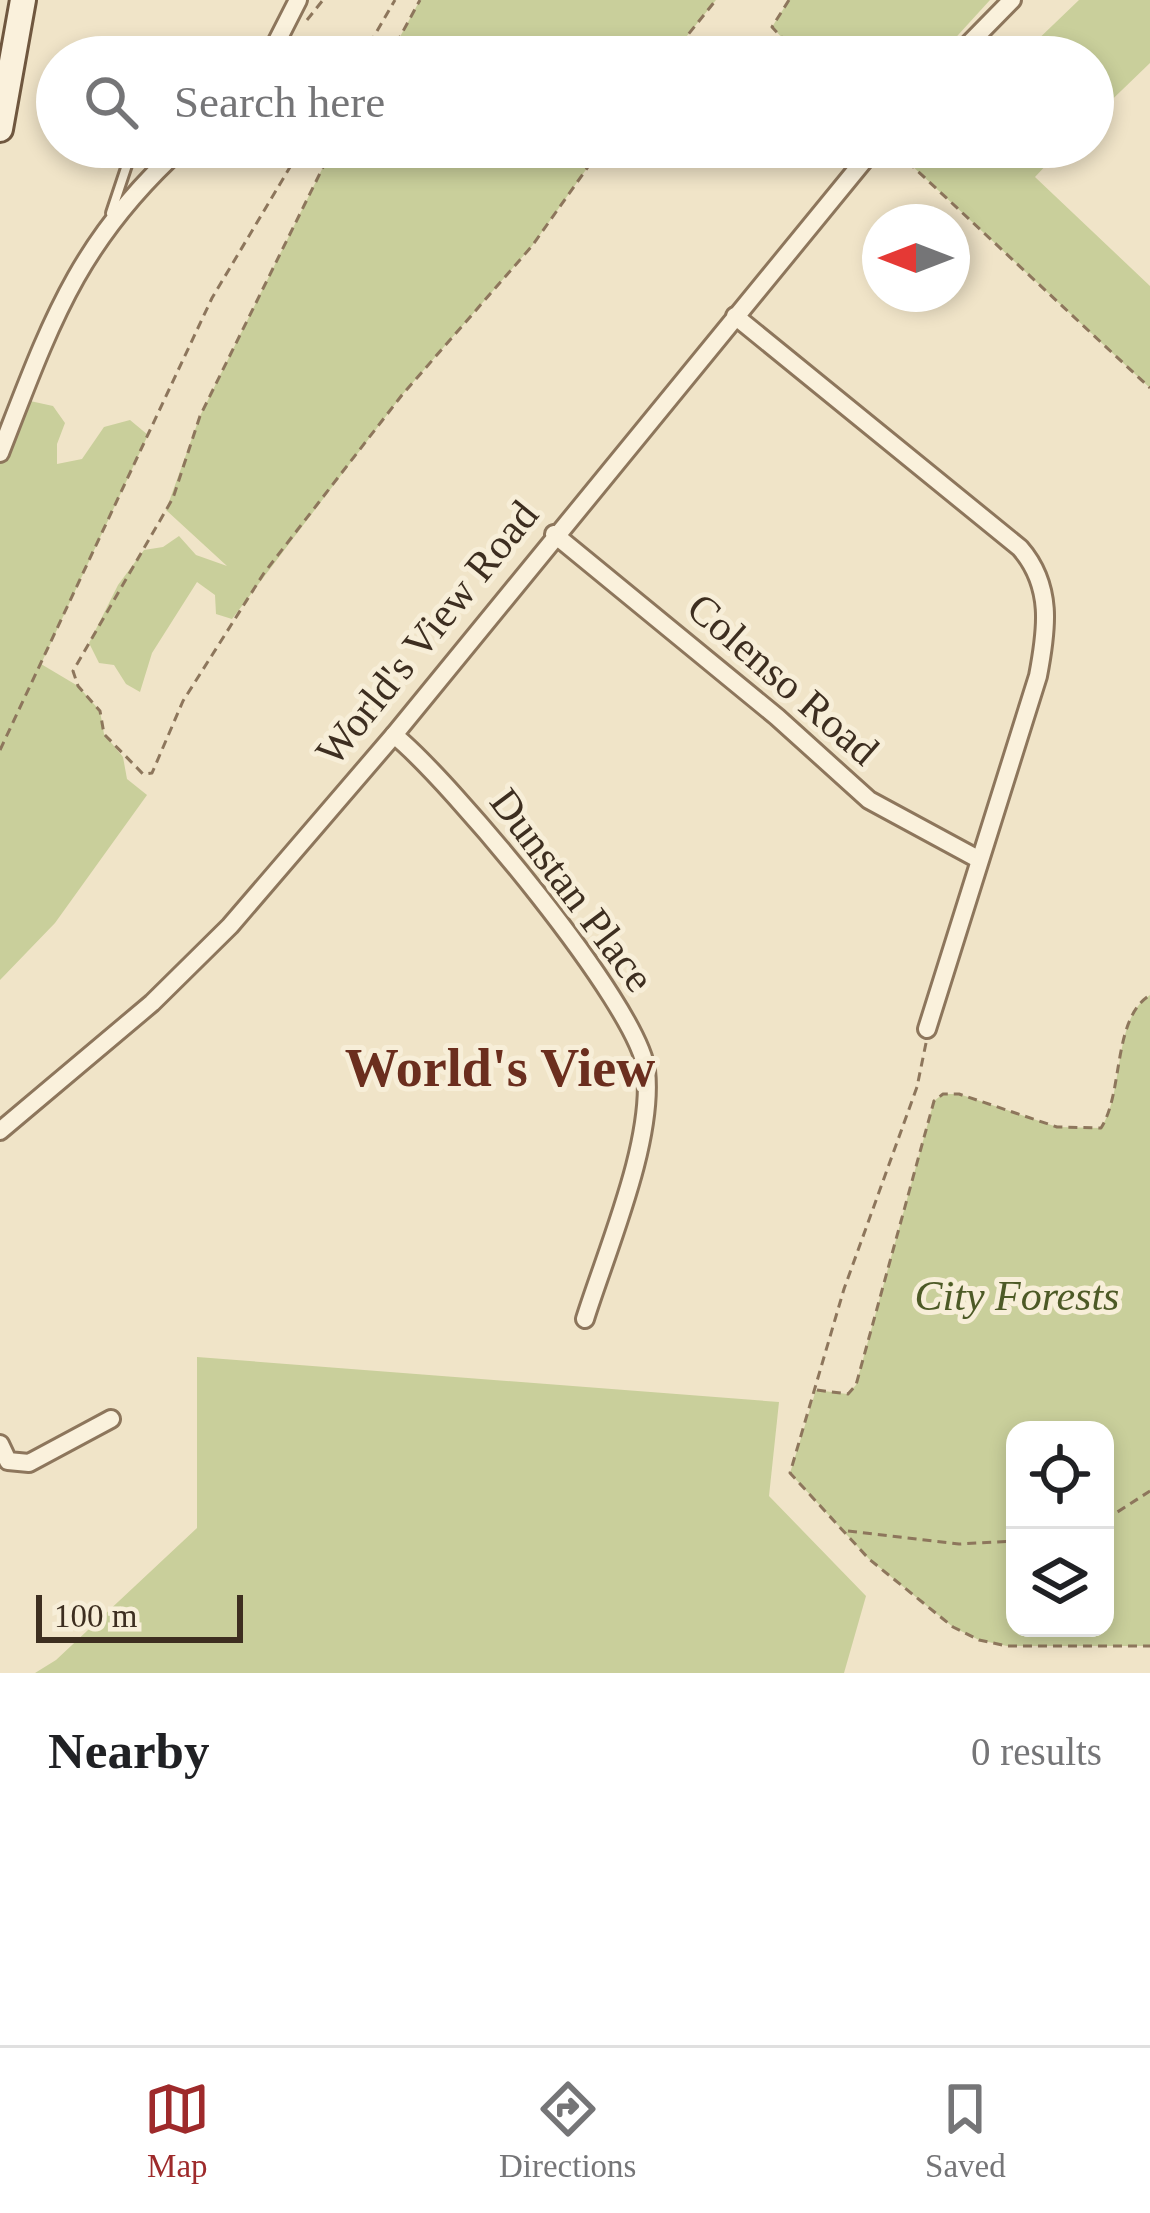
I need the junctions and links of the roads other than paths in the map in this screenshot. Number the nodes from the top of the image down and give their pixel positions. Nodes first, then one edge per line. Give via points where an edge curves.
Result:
1 (23, 0) edge
2 (298, 0) edge
3 (1012, 0) edge
4 (280, 36) edge
5 (977, 36) edge
6 (0, 129) edge
7 (126, 168) edge
8 (162, 168) edge
9 (858, 168) edge
10 (106, 225) junction
11 (735, 316) junction
12 (0, 453) edge
13 (554, 534) junction
14 (394, 735) junction
15 (978, 859) junction
16 (927, 1029) road end
17 (0, 1131) edge
18 (585, 1318) dead end
19 (111, 1419) dead end
20 (0, 1444) edge

1 - 6 main road
2 - 4 street
3 - 5 street
7 - 10 lane
8 - 10 street
9 - 11 street, World's View Road
10 - 12 street via 75,273
11 - 13 street, World's View Road
11 - 15 street via 1035,566 1046,600 1042,652
13 - 14 street, World's View Road
13 - 15 street, Colenso Road via 869,800
14 - 17 street, World's View Road via 200,958
14 - 18 street, Dunstan Place via 507,855 616,1002 643,1054 639,1135
15 - 16 street
19 - 20 street via 29,1463 8,1461

